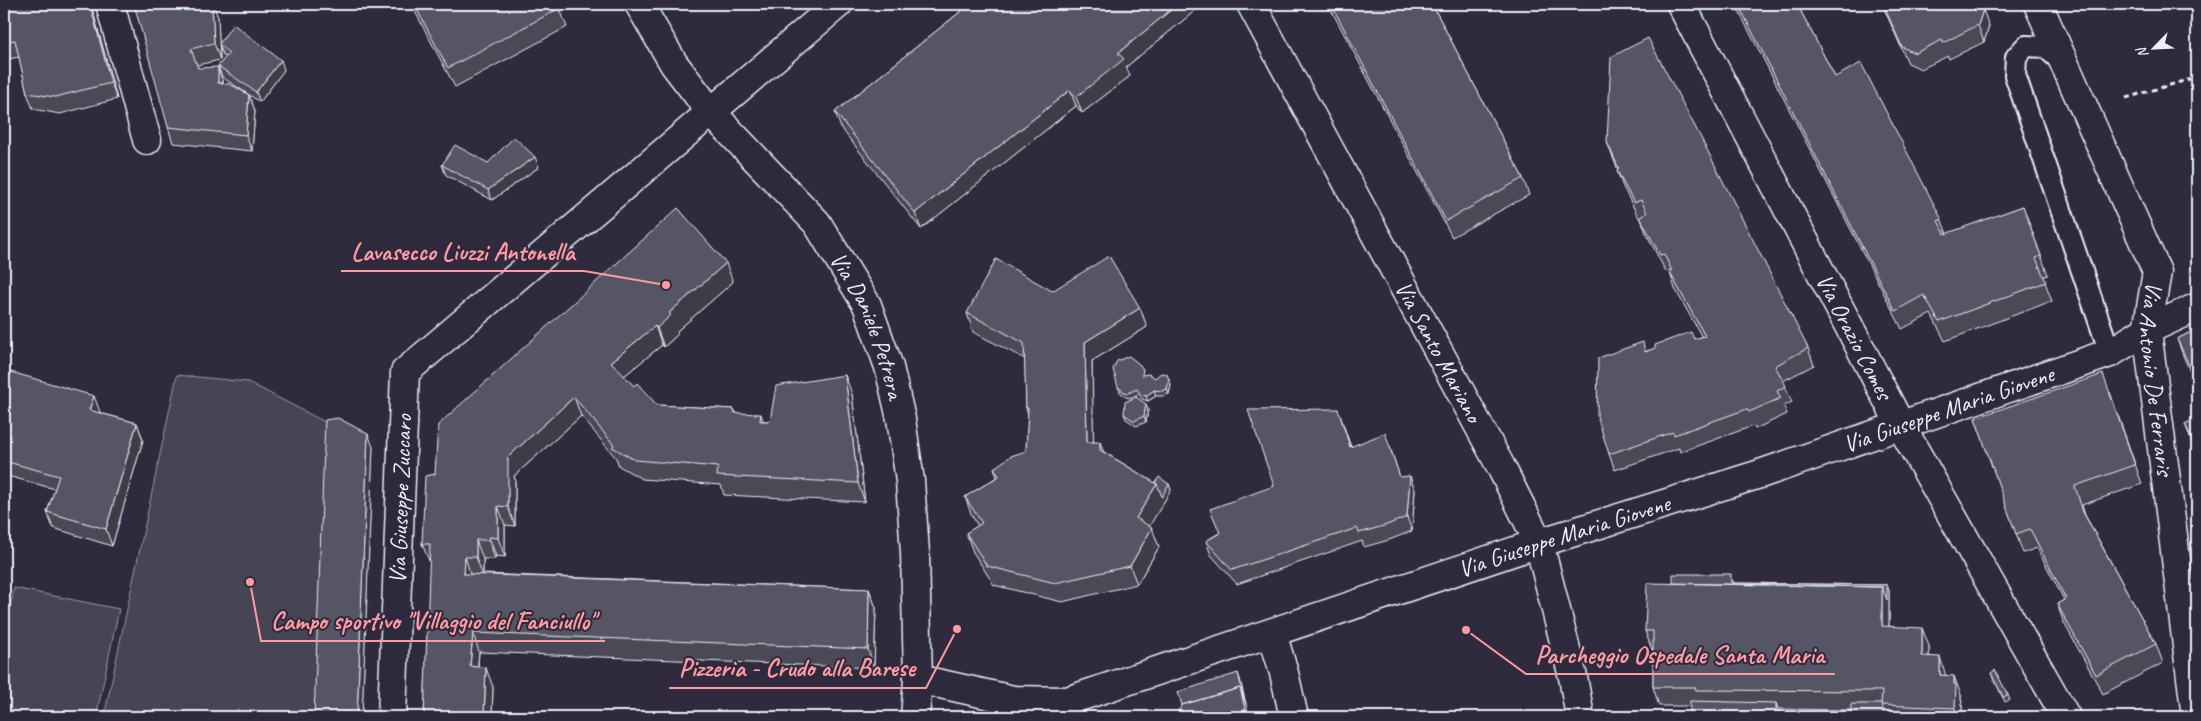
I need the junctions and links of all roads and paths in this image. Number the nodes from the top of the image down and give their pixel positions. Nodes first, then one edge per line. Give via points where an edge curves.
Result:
1 (110, 4) edge
2 (639, 4) edge
3 (838, 4) edge
4 (1251, 4) edge
5 (1681, 4) edge
6 (2038, 4) edge
7 (2066, 64) junction
8 (2197, 77) edge
9 (2126, 98) dead end
10 (710, 111) junction
11 (147, 140) dead end
12 (2197, 307) edge
13 (2147, 330) junction
14 (2110, 353) junction
15 (1901, 426) junction
16 (1539, 543) junction
17 (1272, 633) junction
18 (918, 679) junction
19 (2190, 710) edge
20 (392, 717) edge
21 (915, 717) edge
22 (1294, 717) edge
23 (1580, 717) edge
24 (2066, 717) edge

1 - 11 street
2 - 10 street, Via Daniele Petrera via 674,64
3 - 10 street
4 - 16 street, Via Santo Mariano
5 - 15 street, Via Orazio Comes
6 - 7 street, Via Antonio De Ferraris
7 - 13 street, Via Antonio De Ferraris via 2157,272
7 - 14 lane via 2045,47 2026,46 2016,57 2015,75
8 - 9 path
10 - 18 street, Via Daniele Petrera via 817,223 867,305 889,367 910,481 916,553
10 - 20 street, Via Giuseppe Zuccaro via 404,372
12 - 13 street, Via Giuseppe Maria Giovene
13 - 14 street, Via Giuseppe Maria Giovene
13 - 19 street, Via Antonio De Ferraris
14 - 15 street, Via Giuseppe Maria Giovene
15 - 16 street, Via Giuseppe Maria Giovene
15 - 24 street, Via Orazio Comes
16 - 17 street, Via Giuseppe Maria Giovene
16 - 23 street, Via Santo Mariano via 1573,676
17 - 18 street, Via Giuseppe Maria Giovene via 1067,701 1013,700
17 - 22 street
18 - 21 street, Via Daniele Petrera

